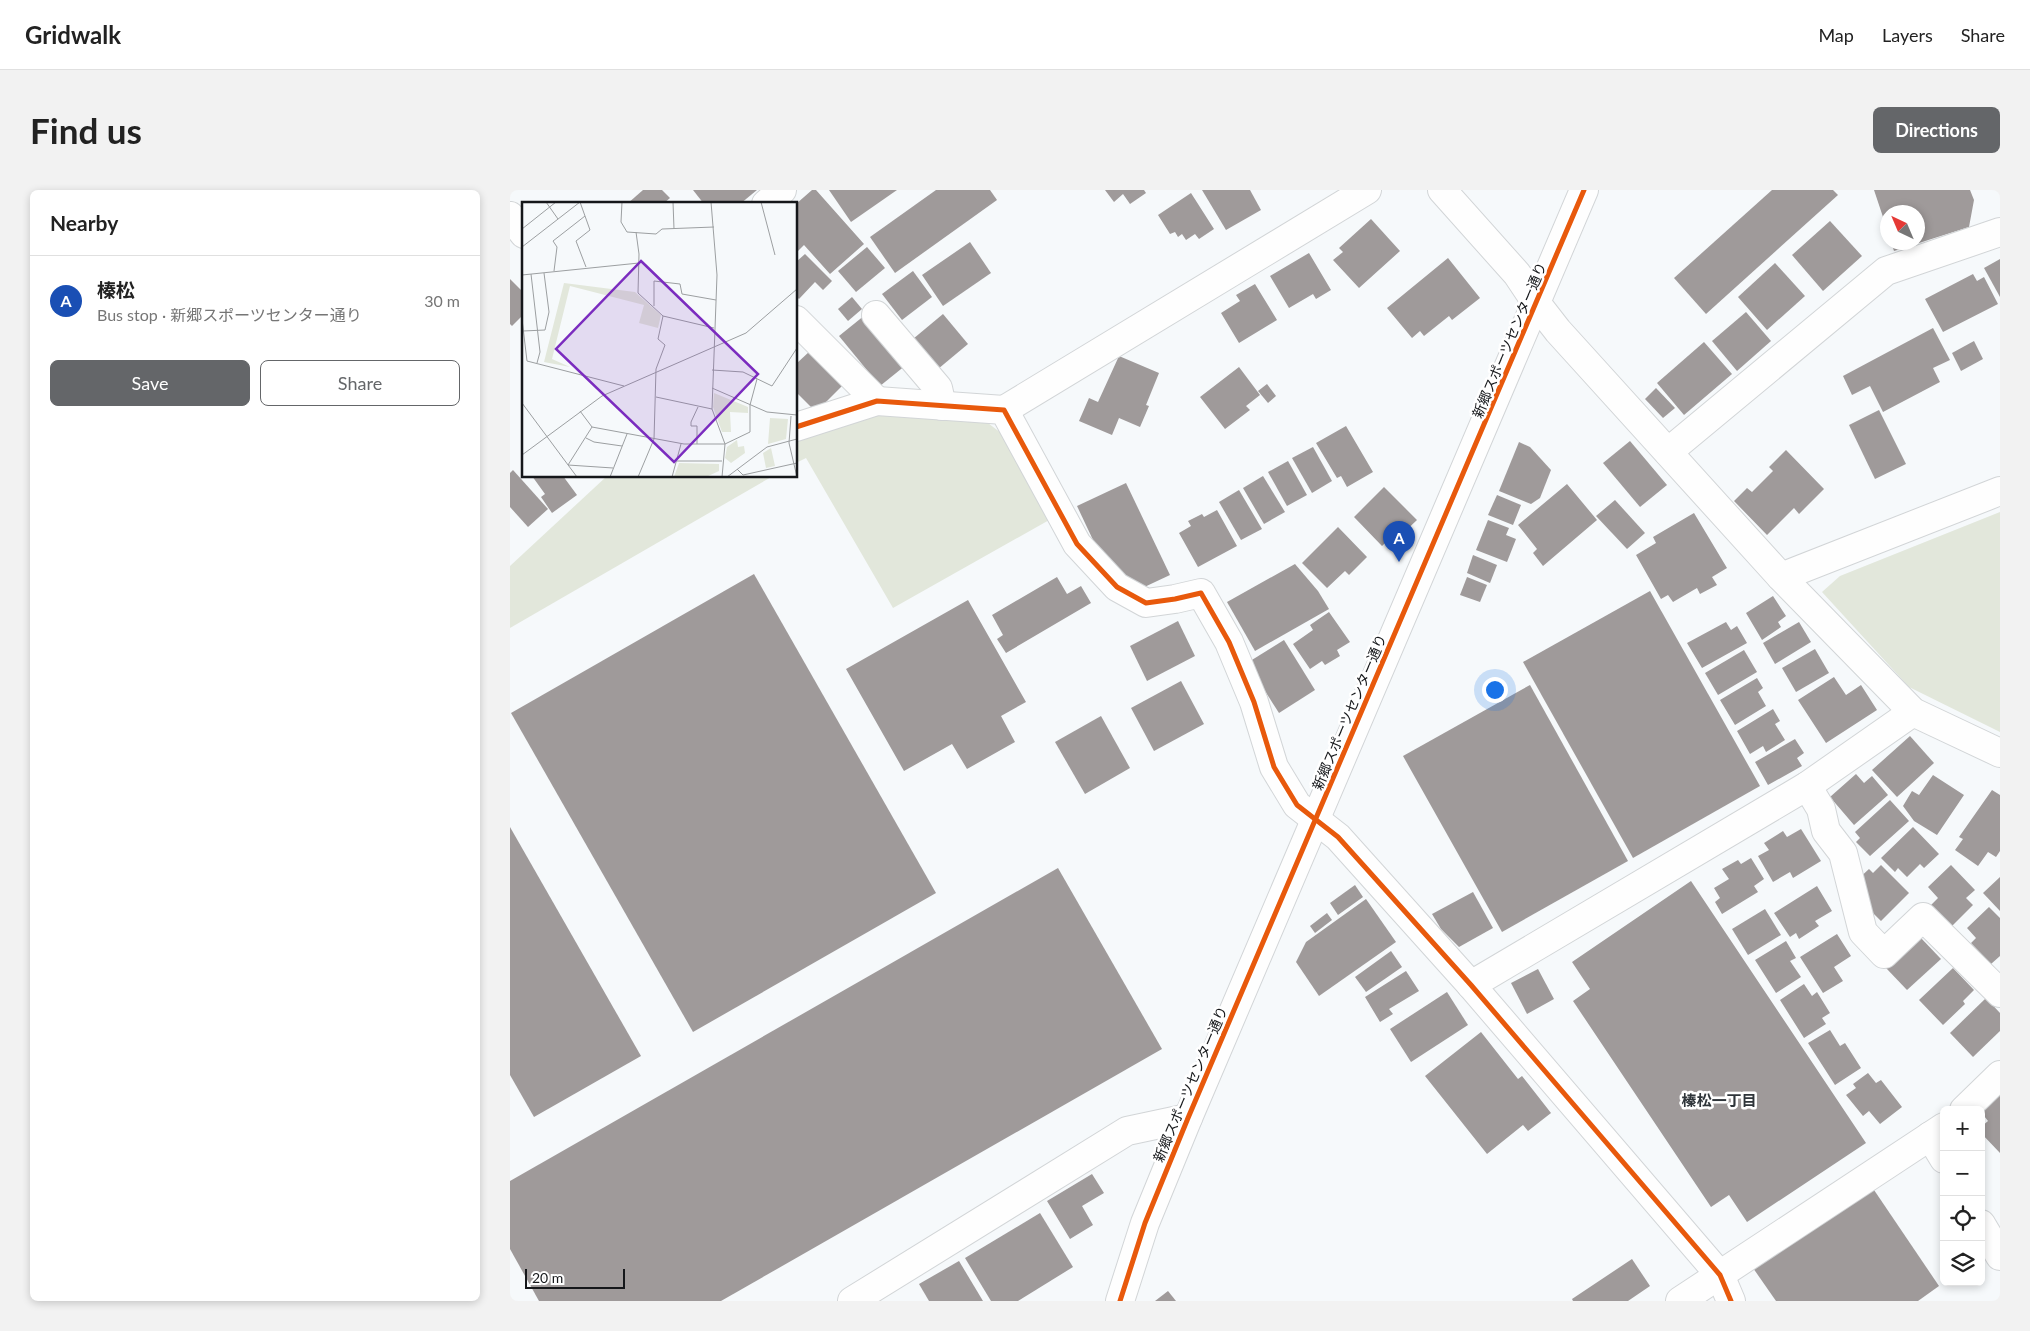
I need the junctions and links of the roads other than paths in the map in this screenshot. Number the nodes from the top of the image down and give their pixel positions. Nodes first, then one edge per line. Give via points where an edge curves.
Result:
1 (782, 190) edge
2 (1367, 190) edge
3 (1442, 190) edge
4 (1584, 190) edge
5 (768, 202) edge
6 (510, 216) edge
7 (522, 231) edge
8 (2000, 232) edge
9 (1537, 304) junction
10 (876, 315) dead end
11 (798, 322) edge
12 (877, 401) junction
13 (942, 406) junction
14 (1004, 410) junction
15 (798, 426) edge
16 (1668, 452) junction
17 (2000, 492) edge
18 (1781, 577) junction
19 (1913, 712) junction
20 (2000, 753) edge
21 (1808, 786) junction
22 (1315, 820) junction
23 (1471, 985) junction
24 (2000, 993) edge
25 (2000, 1075) edge
26 (1968, 1106) edge
27 (1188, 1118) junction
28 (1937, 1131) edge
29 (1942, 1151) edge
30 (1985, 1231) edge
31 (2000, 1256) edge
32 (1720, 1275) junction
33 (852, 1301) edge
34 (1120, 1301) edge
35 (1680, 1301) edge
36 (1731, 1301) edge

1 - 5 street
2 - 14 street
3 - 9 street via 1517,274
4 - 9 street, 新郷スポーツセンター通り
6 - 7 street
8 - 16 street via 1886,270
9 - 16 street
9 - 22 street, 新郷スポーツセンター通り
10 - 13 street via 938,388
11 - 12 street
12 - 13 street
12 - 15 street
13 - 14 street
14 - 22 street via 1077,544 1116,587 1146,603 1201,593 1229,642 1254,702 1274,767 1297,805
16 - 18 street
17 - 18 street
18 - 19 street
19 - 20 street
19 - 21 street
21 - 23 street
21 - 24 street via 1821,809 1826,830 1843,854 1863,932 1884,954 1923,916
22 - 23 street via 1338,837
22 - 27 street, 新郷スポーツセンター通り
23 - 32 street
25 - 26 street
27 - 33 street via 1127,1131
27 - 34 street, 新郷スポーツセンター通り via 1145,1224
28 - 29 street
28 - 32 street
30 - 31 street
32 - 35 street
32 - 36 street

